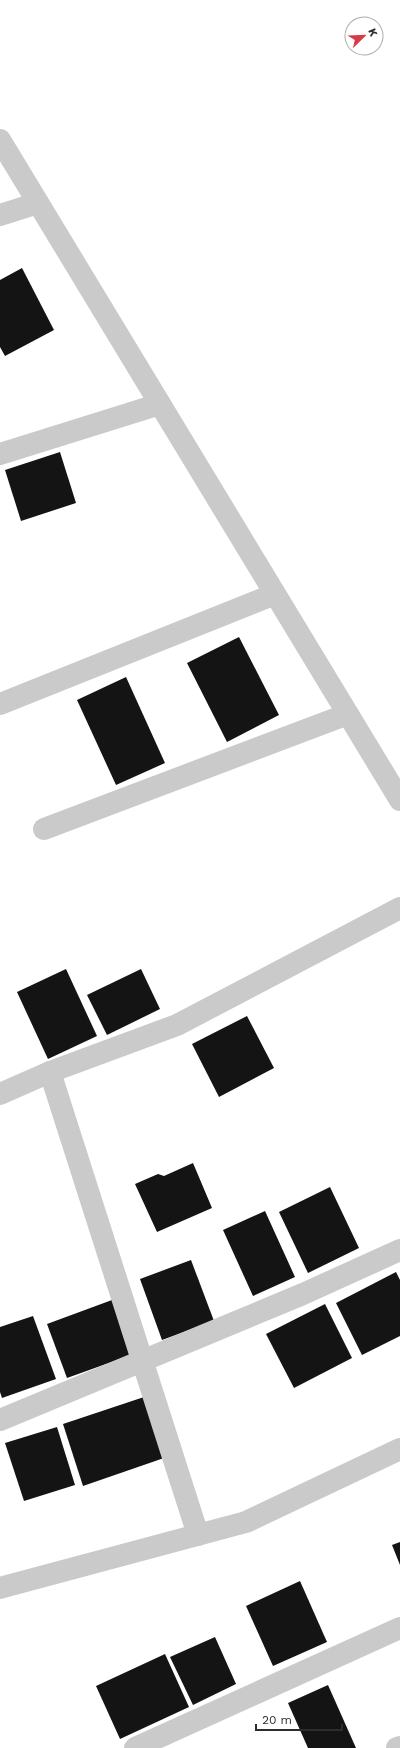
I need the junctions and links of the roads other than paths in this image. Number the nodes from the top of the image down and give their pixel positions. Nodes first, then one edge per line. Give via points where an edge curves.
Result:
1 (0, 140) edge
2 (38, 203) junction
3 (0, 215) edge
4 (160, 404) junction
5 (0, 454) edge
6 (275, 594) junction
7 (0, 704) edge
8 (348, 714) junction
9 (400, 800) edge
10 (44, 829) dead end
11 (400, 908) edge
12 (50, 1072) junction
13 (0, 1094) edge
14 (400, 1250) edge
15 (142, 1361) junction
16 (0, 1420) edge
17 (400, 1449) edge
18 (198, 1535) junction
19 (0, 1588) edge
20 (400, 1628) edge
21 (400, 1747) edge
22 (134, 1748) edge
23 (397, 1748) edge

1 - 2 street
2 - 3 street
2 - 4 street
4 - 5 street
4 - 6 street
6 - 7 street
6 - 8 street
8 - 9 street
8 - 10 street
11 - 12 street via 177,1025
12 - 13 street
12 - 15 street
14 - 15 street via 303,1294
15 - 16 street
15 - 18 street
17 - 18 street via 246,1522
18 - 19 street
20 - 22 street
21 - 23 street

